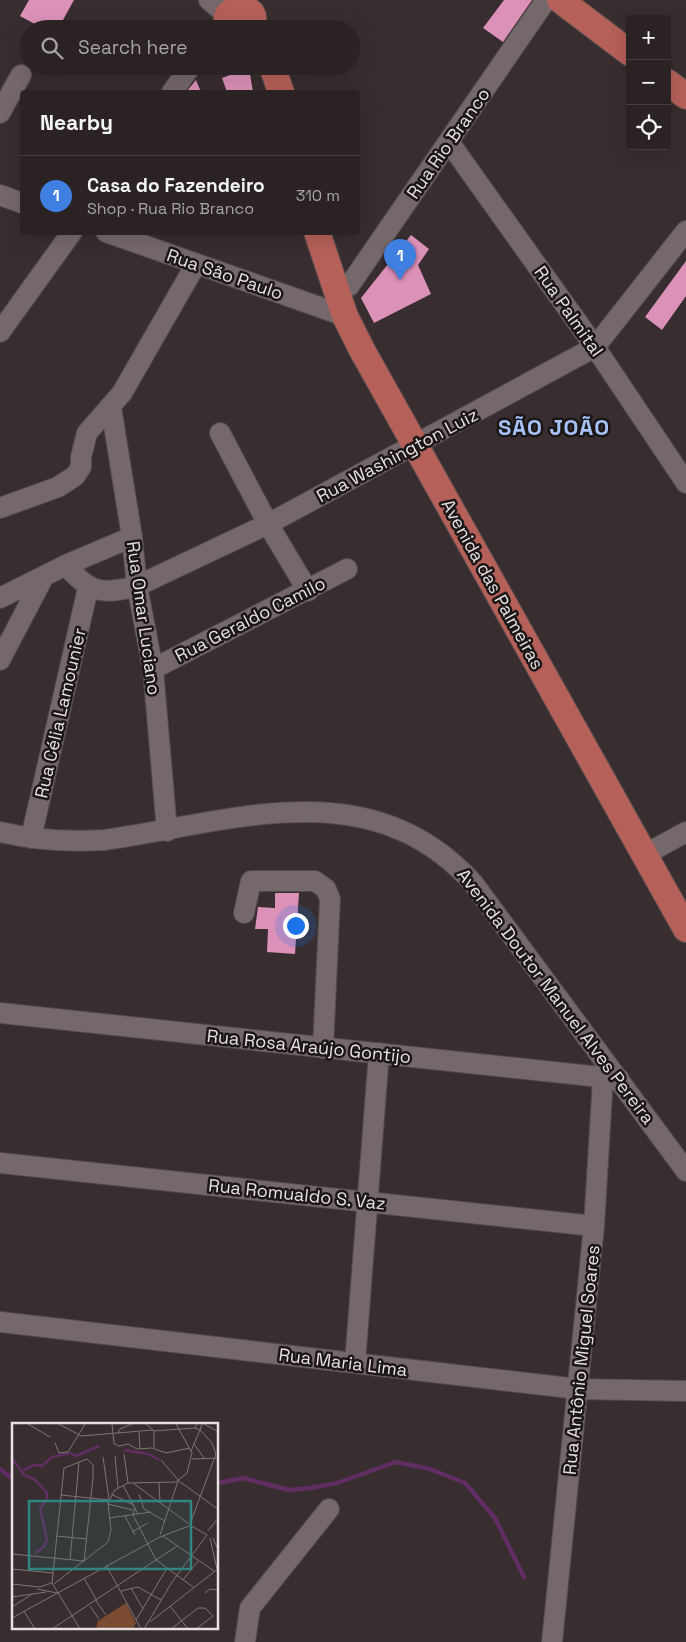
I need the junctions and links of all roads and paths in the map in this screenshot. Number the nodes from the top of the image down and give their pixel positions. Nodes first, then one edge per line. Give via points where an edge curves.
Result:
1 (546, 0) edge
2 (560, 0) edge
3 (626, 50) edge
4 (184, 75) edge
5 (264, 75) edge
6 (275, 75) edge
7 (21, 76) dead end
8 (671, 85) edge
9 (173, 90) edge
10 (269, 90) edge
11 (280, 90) edge
12 (686, 96) edge
13 (0, 113) edge
14 (449, 142) junction
15 (0, 196) edge
16 (20, 202) edge
17 (70, 235) edge
18 (114, 235) edge
19 (318, 235) edge
20 (331, 235) edge
21 (683, 239) edge
22 (196, 264) junction
23 (349, 286) junction
24 (6, 316) edge
25 (345, 316) junction
26 (0, 332) edge
27 (595, 347) junction
28 (111, 407) junction
29 (220, 434) dead end
30 (422, 441) junction
31 (686, 483) edge
32 (0, 508) edge
33 (268, 524) junction
34 (132, 537) junction
35 (66, 565) junction
36 (347, 569) dead end
37 (44, 576) junction
38 (137, 586) junction
39 (88, 588) junction
40 (308, 591) junction
41 (0, 598) edge
42 (0, 660) edge
43 (153, 669) junction
44 (167, 831) junction
45 (0, 832) edge
46 (686, 832) edge
47 (31, 838) junction
48 (651, 851) junction
49 (686, 898) edge
50 (244, 913) dead end
51 (686, 929) edge
52 (0, 1013) edge
53 (324, 1048) junction
54 (379, 1053) junction
55 (611, 1078) junction
56 (0, 1163) edge
57 (686, 1171) edge
58 (366, 1202) junction
59 (594, 1226) junction
60 (0, 1322) edge
61 (355, 1363) junction
62 (578, 1389) junction
63 (686, 1392) edge
64 (329, 1509) dead end
65 (245, 1642) edge
66 (552, 1642) edge

1 - 14 street, Rua Rio Branco
2 - 3 main road
4 - 9 street
5 - 10 main road
6 - 11 main road
7 - 13 street
8 - 12 main road
14 - 23 street, Rua Rio Branco
14 - 27 street, Rua Palmital
15 - 16 street
17 - 24 street
18 - 22 street, Rua São Paulo
19 - 25 main road, Avenida das Palmeiras
20 - 23 main road, Avenida das Palmeiras
21 - 27 street, Rua Washington Luiz
22 - 25 street, Rua São Paulo
22 - 28 street
23 - 30 main road, Avenida das Palmeiras
24 - 26 street
25 - 30 main road, Avenida das Palmeiras
27 - 30 street, Rua Washington Luiz
27 - 31 street, Rua Palmital
28 - 32 street via 87,433 81,468 75,476 58,487
28 - 34 street, Rua Omar Luciano
29 - 33 street
30 - 33 street, Rua Washington Luiz
30 - 48 main road, Avenida das Palmeiras
33 - 38 street, Rua Washington Luiz
33 - 40 street
34 - 35 street
34 - 38 street, Rua Omar Luciano
35 - 37 street
35 - 39 street
36 - 40 street, Rua Geraldo Camilo
37 - 41 street
37 - 42 street
38 - 39 street, Rua Washington Luiz via 117,591
38 - 43 street, Rua Omar Luciano
39 - 47 street, Rua Célia Lamounier
40 - 43 street, Rua Geraldo Camilo
43 - 44 street, Rua Omar Luciano
44 - 47 street, Avenida Doutor Manuel Alves Pereira via 74,842
44 - 55 street, Avenida Doutor Manuel Alves Pereira via 294,811 380,821 415,836 456,864 473,883
45 - 47 street, Avenida Doutor Manuel Alves Pereira
46 - 48 street
48 - 49 main road, Avenida das Palmeiras
48 - 51 main road, Avenida das Palmeiras
50 - 53 street via 251,881 315,881 326,889 330,899
52 - 53 street, Rua Rosa Araújo Gontijo
53 - 54 street, Rua Rosa Araújo Gontijo
54 - 55 street, Rua Rosa Araújo Gontijo
54 - 58 street
55 - 57 street, Avenida Doutor Manuel Alves Pereira
55 - 59 street, Rua Antônio Miguel Soares
56 - 58 street, Rua Romualdo S. Vaz
58 - 59 street, Rua Romualdo S. Vaz
58 - 61 street
59 - 62 street, Rua Antônio Miguel Soares
60 - 61 street, Rua Maria Lima
61 - 62 street, Rua Maria Lima
62 - 63 street, Rua Maria Lima
62 - 66 street, Rua Antônio Miguel Soares
64 - 65 street via 250,1608

